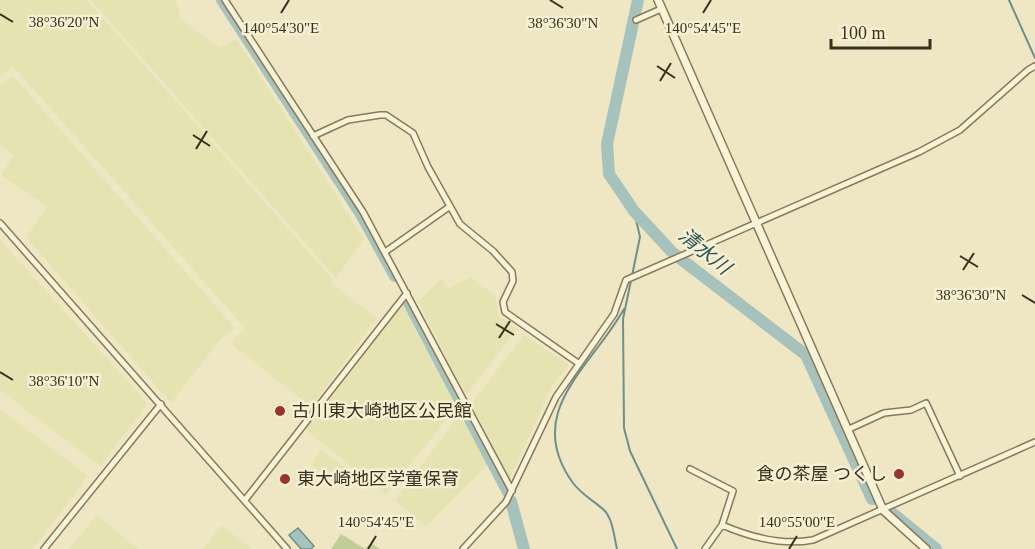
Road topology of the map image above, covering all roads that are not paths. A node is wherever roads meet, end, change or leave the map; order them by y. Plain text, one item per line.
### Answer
1 (225, 0) edge
2 (658, 0) edge
3 (661, 9) junction
4 (636, 20) dead end
5 (1035, 66) edge
6 (313, 136) junction
7 (449, 207) junction
8 (0, 224) edge
9 (755, 224) junction
10 (386, 252) junction
11 (407, 293) junction
12 (578, 363) junction
13 (161, 404) junction
14 (847, 430) junction
15 (1035, 442) edge
16 (690, 469) dead end
17 (960, 476) junction
18 (512, 491) junction
19 (245, 500) junction
20 (883, 510) junction
21 (722, 525) junction
22 (44, 549) edge
23 (287, 549) edge
24 (463, 549) edge
25 (705, 549) edge
26 (926, 549) edge

1 - 6 street
2 - 3 street
3 - 4 street
3 - 9 street
5 - 9 street
6 - 7 street
6 - 10 street
7 - 10 street
7 - 12 street
8 - 13 street
9 - 12 street
9 - 14 street
10 - 11 street
11 - 18 street
11 - 19 street
12 - 18 street
13 - 19 street
13 - 22 street
14 - 17 street
14 - 20 street
15 - 17 street
16 - 21 street
17 - 20 street
18 - 24 street
19 - 23 street
20 - 21 street
20 - 26 street
21 - 25 street

